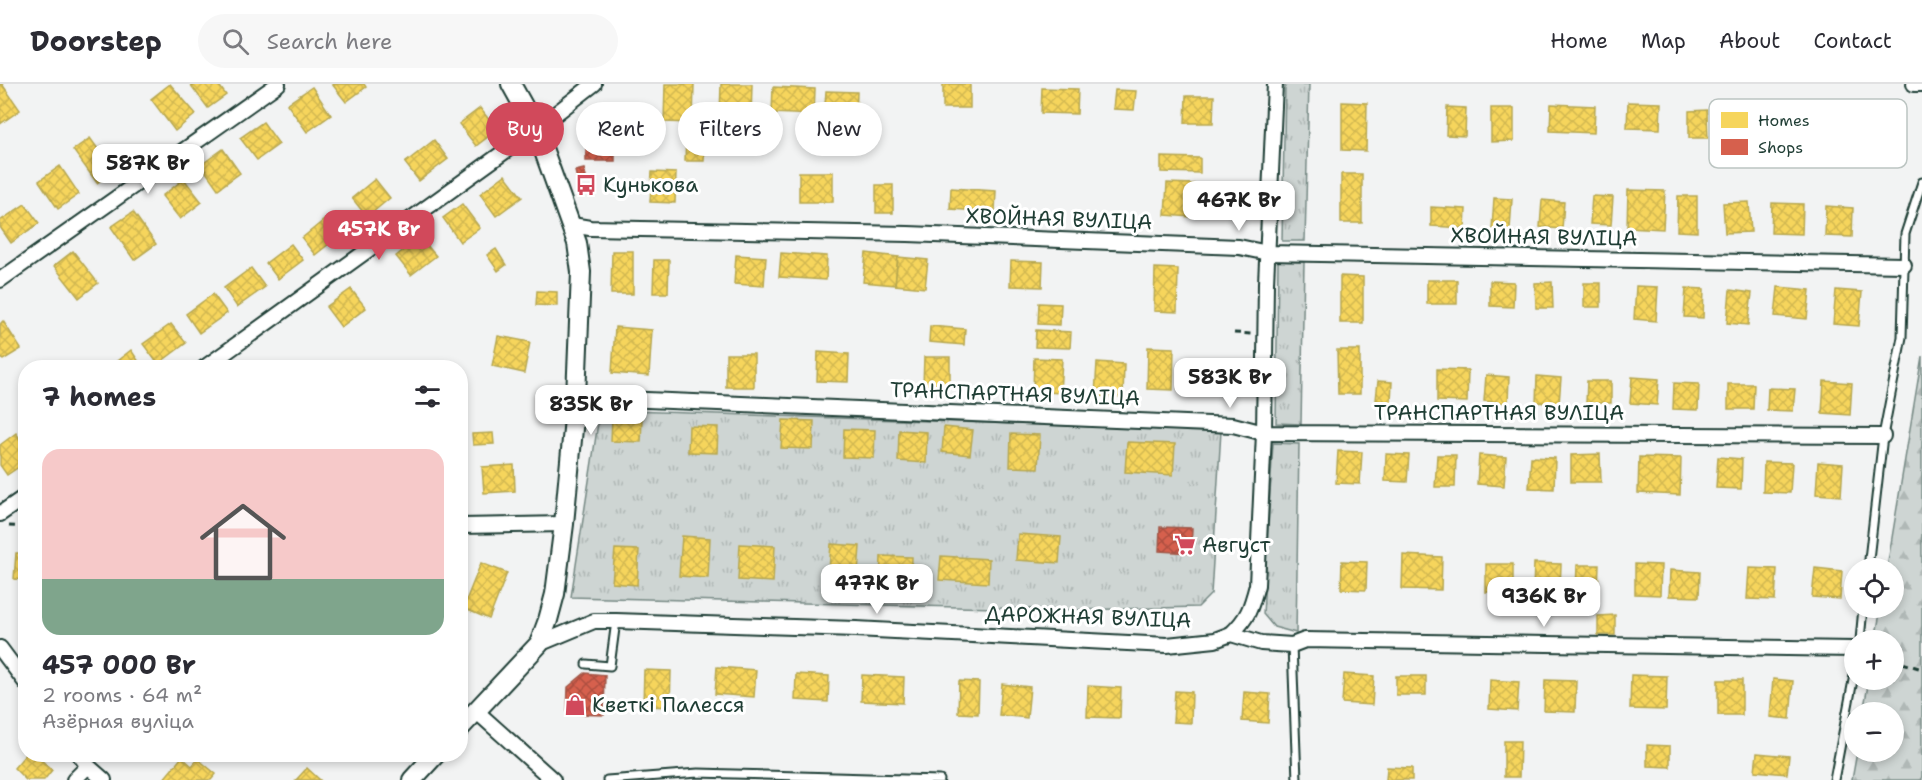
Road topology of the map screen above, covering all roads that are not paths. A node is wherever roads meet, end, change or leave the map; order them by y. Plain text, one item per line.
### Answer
1 (278, 84) edge
2 (512, 84) edge
3 (594, 84) edge
4 (1275, 84) edge
5 (1914, 84) edge
6 (1922, 84) edge
7 (522, 102) edge
8 (564, 107) edge
9 (498, 156) edge
10 (546, 156) edge
11 (1922, 182) edge
12 (572, 225) junction
13 (1268, 253) junction
14 (1904, 266) junction
15 (0, 280) edge
16 (215, 360) edge
17 (576, 397) junction
18 (1264, 433) junction
19 (1883, 436) junction
20 (18, 502) edge
21 (0, 514) edge
22 (564, 524) junction
23 (468, 526) edge
24 (1869, 558) edge
25 (616, 621) junction
26 (1231, 634) junction
27 (539, 644) junction
28 (1292, 645) junction
29 (0, 648) edge
30 (1844, 649) edge
31 (586, 664) dead end
32 (18, 672) edge
33 (1851, 690) edge
34 (476, 711) junction
35 (468, 720) edge
36 (82, 762) edge
37 (85, 762) edge
38 (429, 762) edge
39 (74, 780) edge
40 (104, 780) edge
41 (412, 780) edge
42 (553, 780) edge
43 (607, 780) edge
44 (940, 780) edge
45 (1297, 780) edge
46 (1834, 780) edge

1 - 15 street
2 - 7 street
3 - 8 street
4 - 13 street
5 - 6 street
9 - 16 street
10 - 12 street
11 - 14 lane
12 - 13 street, ХВОЙНАЯ ВУЛІЦА
12 - 17 street
13 - 14 street, ХВОЙНАЯ ВУЛІЦА
13 - 18 street
14 - 19 lane
17 - 18 street, ТРАНСПАРТНАЯ ВУЛІЦА
17 - 22 street
18 - 19 street, ТРАНСПАРТНАЯ ВУЛІЦА
18 - 26 street
19 - 24 lane
20 - 21 street
22 - 23 street
22 - 27 street
25 - 26 street, ДАРОЖНАЯ ВУЛІЦА
25 - 27 street, ДАРОЖНАЯ ВУЛІЦА
25 - 31 lane
26 - 28 street
27 - 34 street
28 - 30 street
28 - 45 lane
29 - 32 street
33 - 46 lane
34 - 35 street
34 - 42 street
36 - 39 street
37 - 40 street
38 - 41 street
43 - 44 lane

